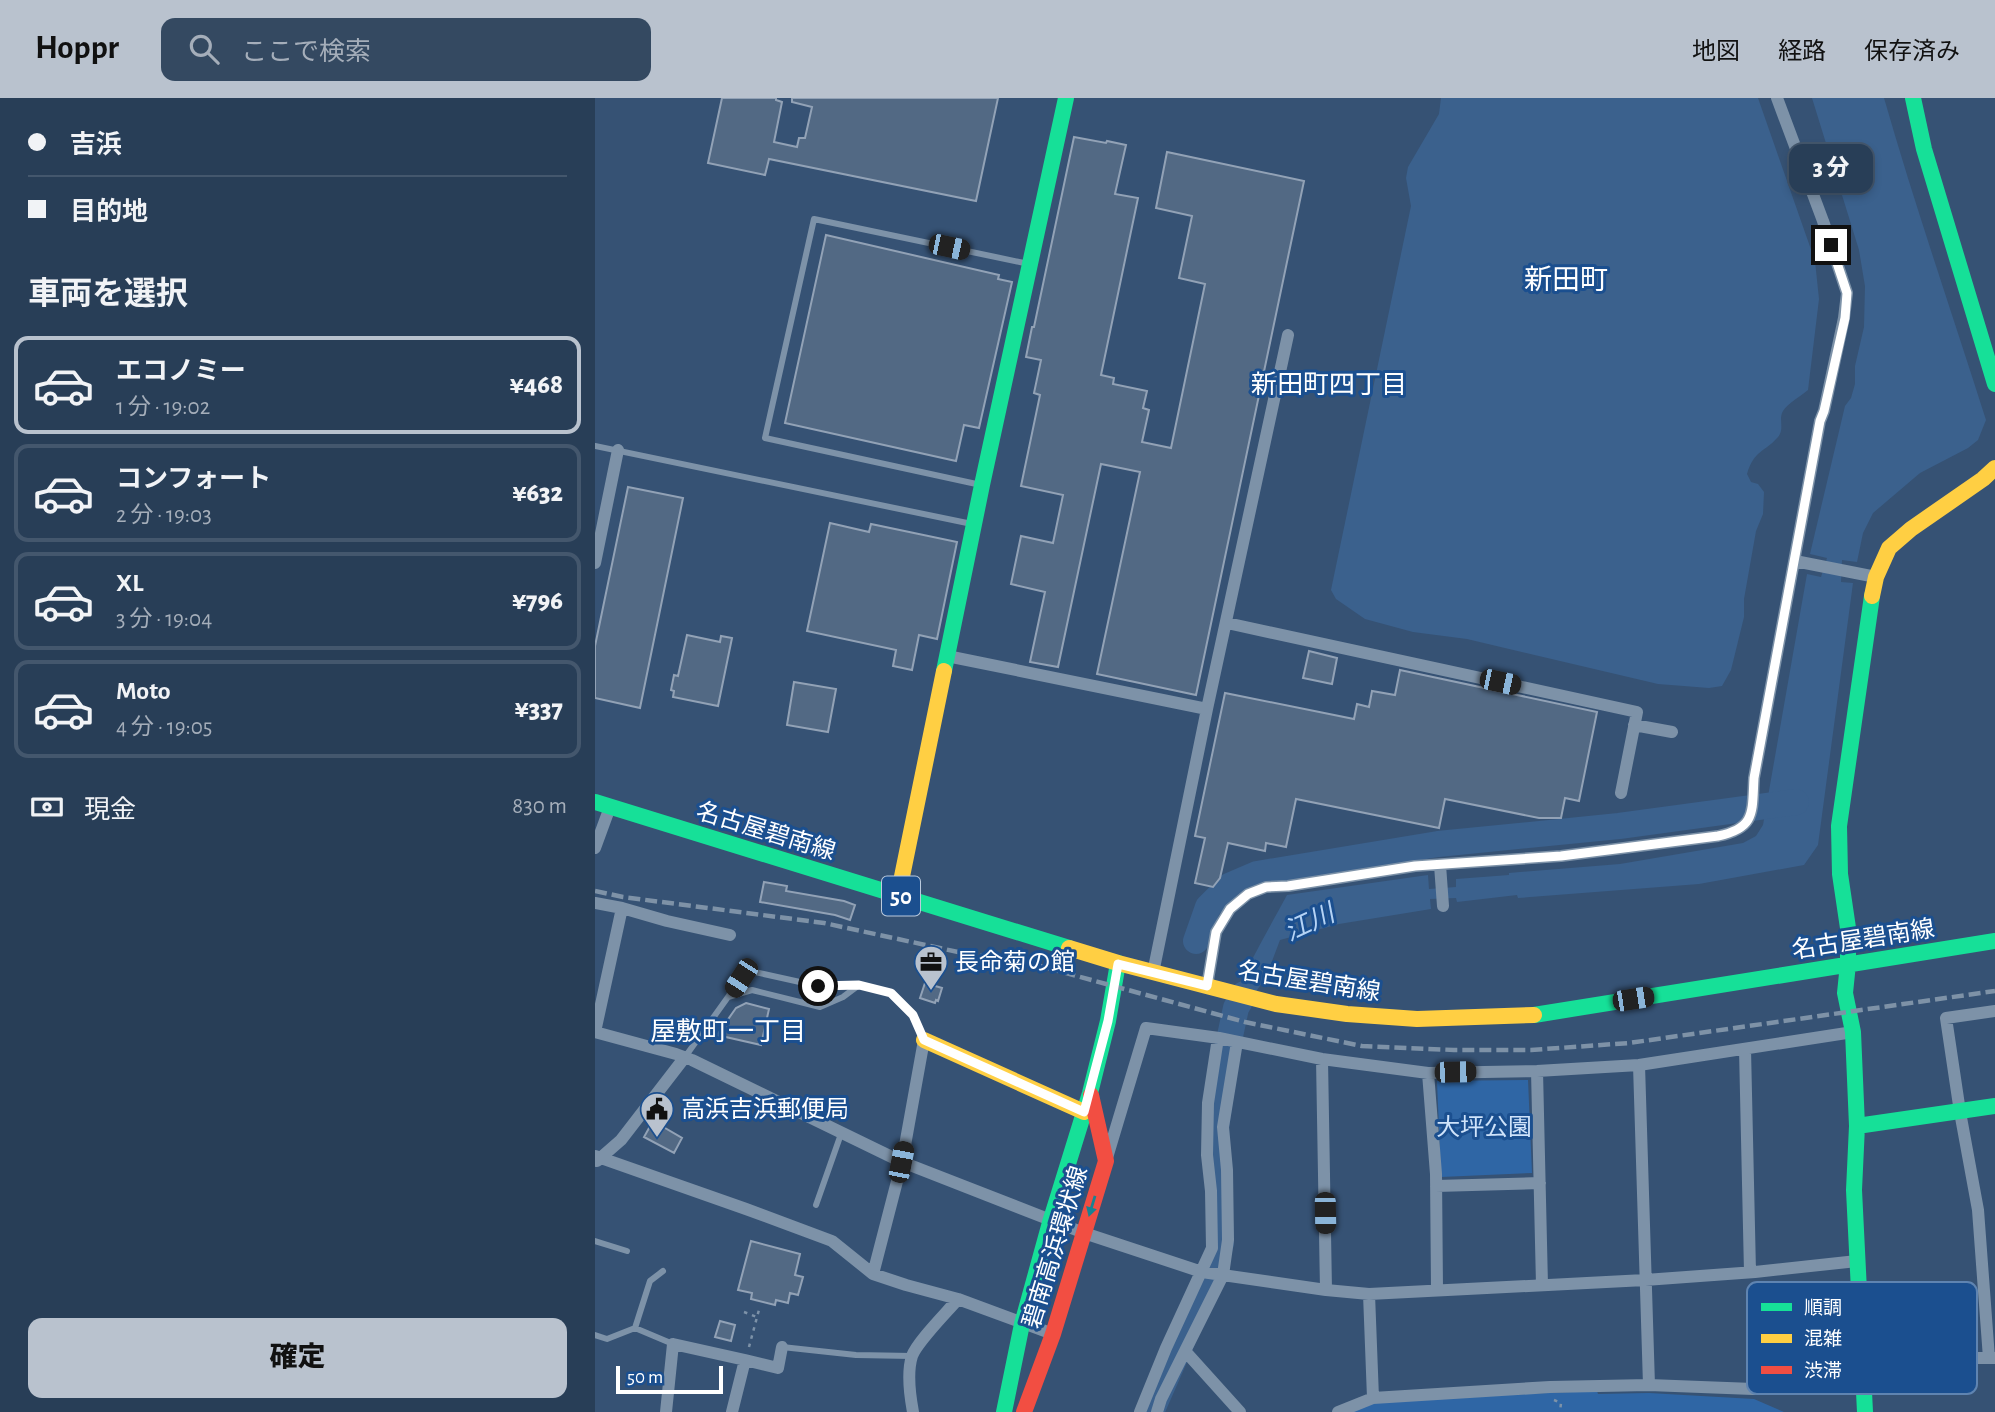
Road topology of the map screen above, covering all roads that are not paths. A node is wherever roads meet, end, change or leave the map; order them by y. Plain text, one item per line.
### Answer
1 (1066, 98) edge
2 (1777, 98) edge
3 (1913, 98) edge
4 (1030, 264) junction
5 (1288, 335) dead end
6 (1995, 384) edge
7 (595, 446) edge
8 (618, 450) junction
9 (1991, 473) edge
10 (982, 485) junction
11 (974, 524) junction
12 (1800, 562) junction
13 (595, 563) edge
14 (1869, 576) junction
15 (1227, 623) junction
16 (947, 656) junction
17 (1207, 709) junction
18 (1634, 725) junction
19 (1672, 732) dead end
20 (1621, 793) dead end
21 (603, 805) edge
22 (595, 848) edge
23 (1440, 865) junction
24 (898, 895) junction
25 (595, 903) edge
26 (1443, 906) dead end
27 (622, 908) junction
28 (730, 935) dead end
29 (1995, 941) edge
30 (1118, 964) junction
31 (1848, 964) junction
32 (1153, 973) junction
33 (859, 985) junction
34 (1207, 986) junction
35 (728, 997) junction
36 (1995, 1011) edge
37 (595, 1032) edge
38 (1853, 1032) junction
39 (1219, 1038) junction
40 (924, 1040) junction
41 (1237, 1042) junction
42 (1745, 1049) junction
43 (685, 1058) junction
44 (1322, 1059) junction
45 (1639, 1065) junction
46 (1537, 1071) junction
47 (1428, 1073) junction
48 (1090, 1093) junction
49 (1995, 1106) edge
50 (1084, 1112) junction
51 (1960, 1112) junction
52 (1857, 1126) junction
53 (841, 1134) junction
54 (597, 1159) edge
55 (1106, 1161) junction
56 (901, 1162) junction
57 (1540, 1183) junction
58 (1436, 1186) junction
59 (816, 1205) dead end
60 (1051, 1219) junction
61 (1084, 1233) junction
62 (595, 1241) edge
63 (627, 1251) dead end
64 (1857, 1261) junction
65 (663, 1271) dead end
66 (1201, 1272) junction
67 (1750, 1272) junction
68 (873, 1274) junction
69 (1222, 1275) junction
70 (1645, 1280) junction
71 (1858, 1282) edge
72 (1542, 1285) junction
73 (1437, 1289) junction
74 (1326, 1290) junction
75 (1369, 1294) junction
76 (958, 1299) junction
77 (1022, 1324) junction
78 (635, 1328) junction
79 (1053, 1334) junction
80 (595, 1335) edge
81 (673, 1344) junction
82 (782, 1347) joint
83 (1185, 1351) junction
84 (912, 1356) junction
85 (1992, 1358) edge
86 (745, 1360) junction
87 (1649, 1385) junction
88 (1747, 1390) edge
89 (1864, 1394) edge
90 (1373, 1398) junction
91 (666, 1412) edge
92 (732, 1412) edge
93 (913, 1412) edge
94 (1004, 1412) edge
95 (1024, 1412) edge
96 (1140, 1412) edge
97 (1157, 1412) edge
98 (1240, 1412) edge
99 (1338, 1412) edge
100 (1865, 1412) edge

1 - 4 main road
2 - 12 street
3 - 6 main road
4 - 10 main road
4 - 10 lane
5 - 15 street
7 - 8 lane
8 - 11 lane
8 - 13 street
9 - 14 main road
10 - 11 main road
11 - 16 main road
12 - 14 street
12 - 23 street
14 - 31 main road
15 - 17 street
15 - 18 street
16 - 17 street
16 - 24 main road
17 - 32 street
18 - 19 street
18 - 20 street
21 - 22 street
21 - 24 main road, 名古屋碧南線 / 50
23 - 26 street
23 - 34 street
24 - 30 main road, 名古屋碧南線 / 50
25 - 27 street
27 - 28 street
27 - 37 street
29 - 31 main road, 名古屋碧南線 / 50
30 - 32 main road, 名古屋碧南線 / 50
30 - 48 main road, 碧南高浜環状線
31 - 34 main road, 名古屋碧南線 / 50
31 - 38 main road
32 - 34 main road, 名古屋碧南線 / 50
33 - 35 lane
33 - 35 lane
33 - 40 lane
35 - 43 lane
36 - 51 street
37 - 43 street
38 - 42 street
38 - 52 main road
39 - 41 street
39 - 55 street
39 - 66 street
40 - 50 main road
40 - 56 street
41 - 44 street
41 - 69 street
42 - 45 street
42 - 67 street
43 - 53 street
43 - 54 street
44 - 47 street
44 - 74 street
45 - 46 street
45 - 70 street
46 - 47 street
46 - 57 street
47 - 58 street
48 - 50 main road, 碧南高浜環状線
48 - 55 main road, 碧南高浜環状線
49 - 51 main road
50 - 60 main road, 碧南高浜環状線
51 - 52 main road
51 - 85 street
52 - 64 main road
53 - 56 street
53 - 59 lane
54 - 68 street
55 -> 61 main road, 碧南高浜環状線
56 - 60 street
56 - 68 street
57 - 58 street
57 - 72 street
58 - 73 street
60 - 61 street
60 - 77 main road, 碧南高浜環状線
61 - 66 street
61 - 79 main road, 碧南高浜環状線
62 - 63 lane
64 - 67 street
64 - 71 main road
65 - 78 lane
66 - 69 street
66 - 96 street
67 - 70 street
68 - 76 street
69 - 74 street
69 - 83 street
70 - 72 street
70 - 87 street
72 - 73 street
73 - 75 street
74 - 75 street
75 - 90 street
76 - 77 street
76 - 84 street
77 - 79 street
77 - 94 main road, 碧南高浜環状線
78 - 80 lane
78 - 81 lane
79 - 95 main road, 碧南高浜環状線
81 - 86 street
81 - 91 street
82 - 84 lane
82 - 86 street
83 - 97 street
83 - 98 street
84 - 93 street
86 - 92 street
87 - 88 street
87 - 90 street
89 - 100 main road
90 - 99 street

